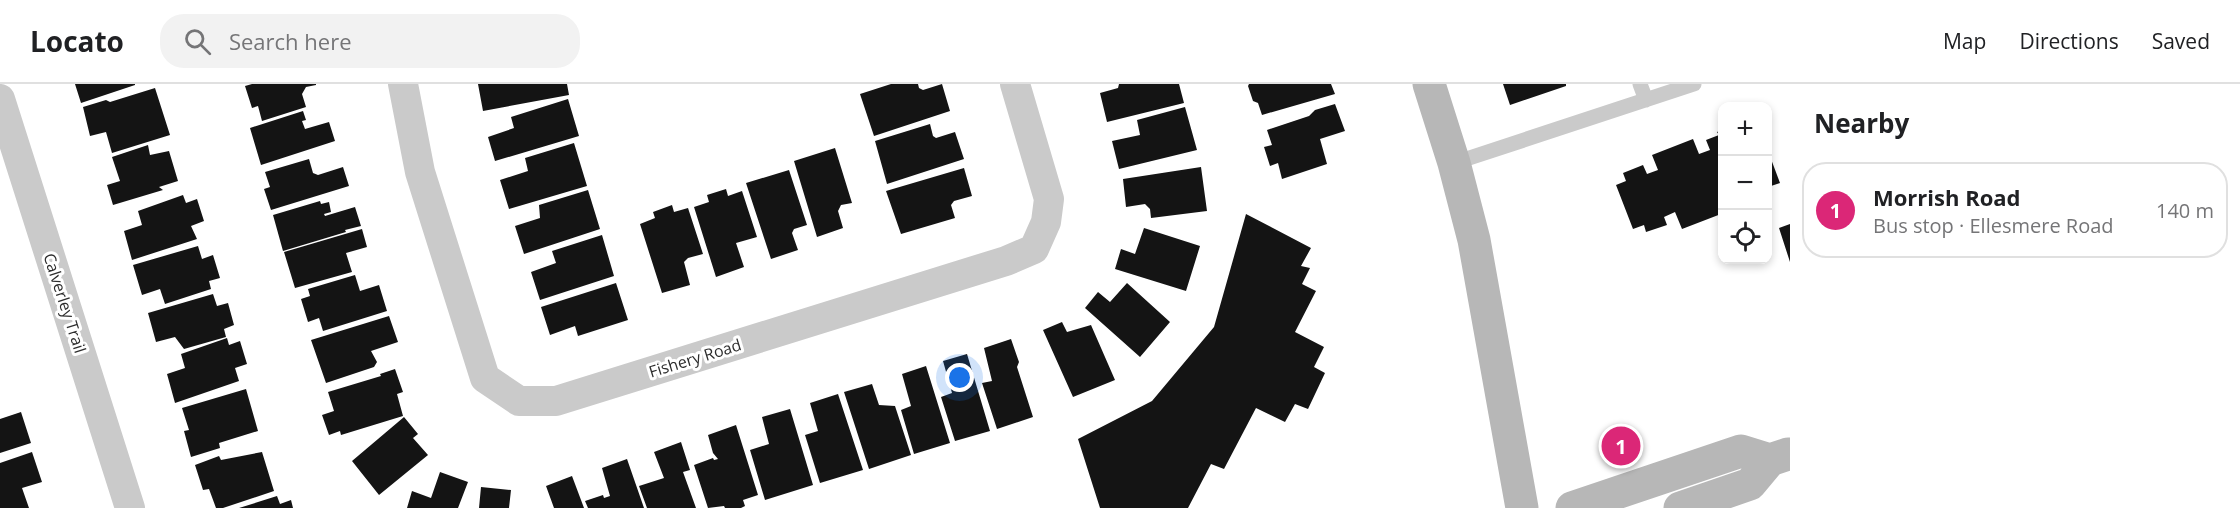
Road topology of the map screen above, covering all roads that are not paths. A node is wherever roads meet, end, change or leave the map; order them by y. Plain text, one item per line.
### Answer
1 (403, 84) edge
2 (1016, 84) edge
3 (1429, 84) edge
4 (1640, 84) edge
5 (1694, 84) edge
6 (0, 99) edge
7 (1646, 100) junction
8 (1454, 163) junction
9 (1780, 457) edge
10 (130, 508) edge
11 (1522, 508) edge
12 (1572, 508) edge
13 (1680, 508) edge

1 - 2 street, Fishery Road
3 - 8 street
4 - 7 lane
5 - 7 lane
6 - 10 street, Calverley Trail
7 - 8 lane
8 - 11 street
9 - 12 street
9 - 13 street

